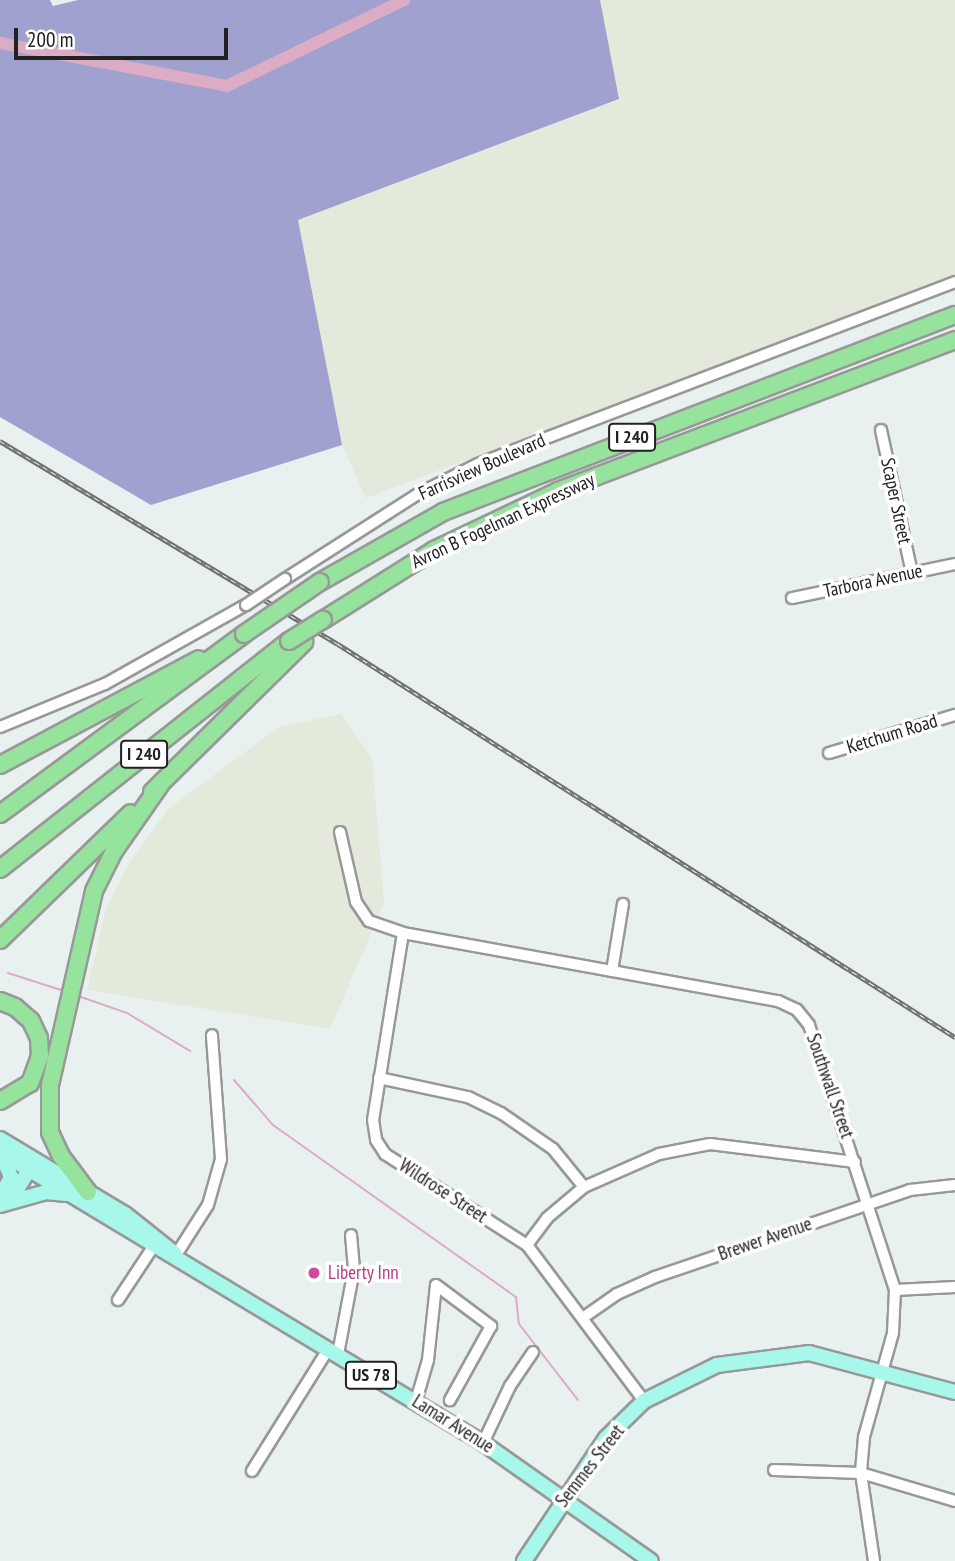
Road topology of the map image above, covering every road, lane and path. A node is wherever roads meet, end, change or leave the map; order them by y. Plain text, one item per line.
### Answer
1 (955, 282) edge
2 (955, 315) edge
3 (955, 340) edge
4 (881, 430) dead end
5 (955, 564) edge
6 (912, 573) junction
7 (792, 598) dead end
8 (240, 637) junction
9 (297, 641) junction
10 (955, 715) edge
11 (0, 727) edge
12 (43, 741) junction
13 (829, 753) dead end
14 (0, 757) edge
15 (0, 765) edge
16 (160, 785) junction
17 (0, 814) edge
18 (340, 832) dead end
19 (104, 839) junction
20 (0, 869) edge
21 (623, 904) dead end
22 (402, 933) junction
23 (0, 940) edge
24 (0, 951) edge
25 (612, 971) junction
26 (0, 1001) edge
27 (212, 1035) dead end
28 (379, 1078) junction
29 (0, 1101) edge
30 (0, 1139) edge
31 (0, 1152) edge
32 (855, 1162) junction
33 (32, 1164) junction
34 (955, 1185) edge
35 (584, 1187) junction
36 (88, 1192) junction
37 (69, 1194) junction
38 (0, 1201) edge
39 (869, 1203) junction
40 (351, 1235) dead end
41 (527, 1245) junction
42 (153, 1247) junction
43 (176, 1255) junction
44 (955, 1287) edge
45 (895, 1290) junction
46 (118, 1300) dead end
47 (584, 1317) junction
48 (333, 1351) junction
49 (533, 1352) dead end
50 (883, 1370) junction
51 (955, 1392) edge
52 (450, 1400) dead end
53 (415, 1401) junction
54 (644, 1401) junction
55 (483, 1443) junction
56 (774, 1470) dead end
57 (253, 1471) dead end
58 (861, 1473) junction
59 (566, 1496) junction
60 (955, 1501) edge
61 (524, 1561) edge
62 (651, 1561) edge
63 (874, 1561) edge

1 - 11 street, Farrisview Boulevard, bridge
2 - 8 highway, Avron B Fogelman Expressway / I 240, bridge
3 - 9 highway, Avron B Fogelman Expressway / I 240, bridge
4 - 6 street, Scaper Street
5 - 6 street, Tarbora Avenue
6 - 7 street, Tarbora Avenue
8 - 12 highway
8 - 17 highway, Avron B Fogelman Expressway / I 240
9 - 16 highway
9 - 20 highway, Avron B Fogelman Expressway / I 240
10 - 13 street, Ketchum Road
12 - 14 highway
12 - 15 highway
16 - 19 highway
16 - 36 highway
18 - 22 street, Southwall Street
19 - 23 highway
19 - 24 highway
21 - 25 street
22 - 25 street, Southwall Street
22 - 28 street, Wildrose Street
25 - 32 street, Southwall Street
26 - 29 highway
27 - 43 street
28 - 35 street
28 - 41 street, Wildrose Street
30 - 33 main road, Lamar Avenue / US 78
31 - 33 main road, Lamar Avenue / US 78
31 - 38 main road
32 - 35 street
32 - 39 street, Southwall Street
33 - 36 main road, Lamar Avenue / US 78
33 - 37 main road, Lamar Avenue / US 78
33 - 38 main road
34 - 39 street, Brewer Avenue
35 - 41 street
36 - 43 main road, Lamar Avenue / US 78
37 - 38 main road
37 - 42 main road, Lamar Avenue / US 78
39 - 45 street, Southwall Street
39 - 47 street, Brewer Avenue
40 - 48 street
41 - 47 street, Wildrose Street
42 - 43 main road, Lamar Avenue / US 78
42 - 46 street
43 - 48 main road, Lamar Avenue / US 78
44 - 45 street
45 - 50 street, Southwall Street
47 - 54 street, Wildrose Street
48 - 53 main road, Lamar Avenue / US 78
48 - 57 street
49 - 55 street
50 - 51 main road, Semmes Street
50 - 54 main road, Semmes Street
50 - 58 street, Southwall Street
52 - 53 street
53 - 55 main road, Lamar Avenue / US 78
54 - 59 main road, Semmes Street
55 - 59 main road, Lamar Avenue / US 78
56 - 58 street
58 - 60 street
58 - 63 street, Southwall Street
59 - 61 main road, Semmes Street
59 - 62 main road, Lamar Avenue / US 78

